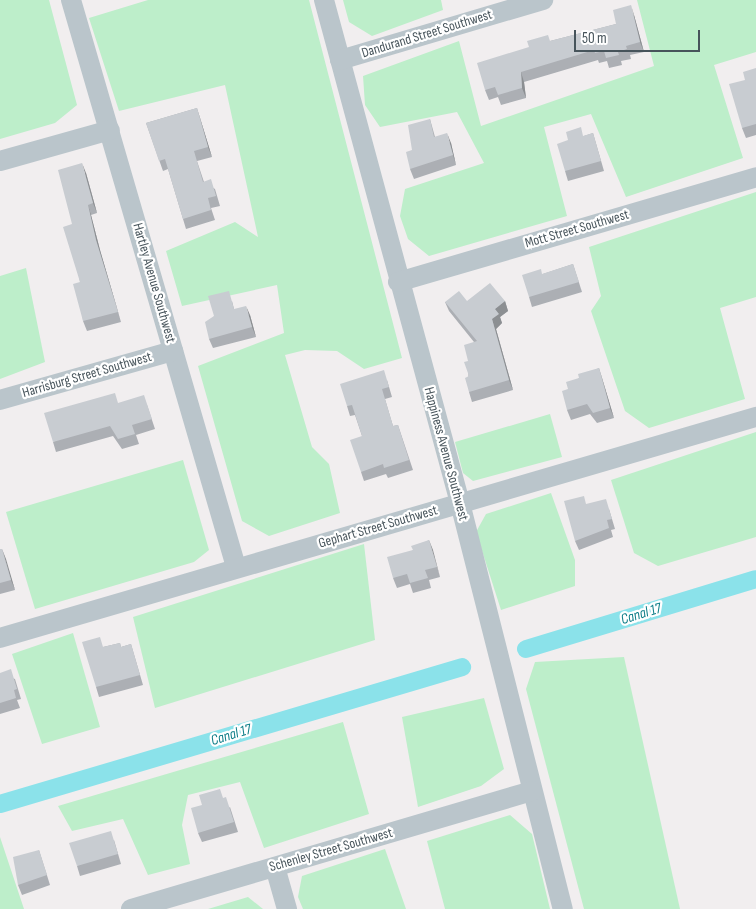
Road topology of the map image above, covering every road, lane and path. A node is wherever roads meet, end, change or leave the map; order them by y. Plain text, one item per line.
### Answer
1 (71, 0) edge
2 (324, 0) edge
3 (543, 0) edge
4 (340, 60) junction
5 (110, 130) junction
6 (0, 161) edge
7 (756, 177) edge
8 (398, 282) junction
9 (174, 351) junction
10 (0, 400) edge
11 (756, 417) edge
12 (460, 503) junction
13 (236, 567) junction
14 (0, 638) edge
15 (532, 791) junction
16 (275, 867) junction
17 (131, 909) edge
18 (287, 909) edge
19 (563, 909) edge

1 - 5 street, Hartley Avenue Southwest
2 - 4 street, Happiness Avenue Southwest
3 - 4 street, Dandurand Street Southwest
4 - 8 street, Happiness Avenue Southwest
5 - 6 street
5 - 9 street, Hartley Avenue Southwest
7 - 8 street, Mott Street Southwest
8 - 12 street, Happiness Avenue Southwest
9 - 10 street, Harrisburg Street Southwest
9 - 13 street, Hartley Avenue Southwest
11 - 12 street, Gephart Street Southwest
12 - 13 street, Gephart Street Southwest
12 - 15 street, Happiness Avenue Southwest
13 - 14 street, Gephart Street Southwest
15 - 16 street, Schenley Street Southwest
15 - 19 street, Happiness Avenue Southwest
16 - 17 street, Schenley Street Southwest
16 - 18 street

